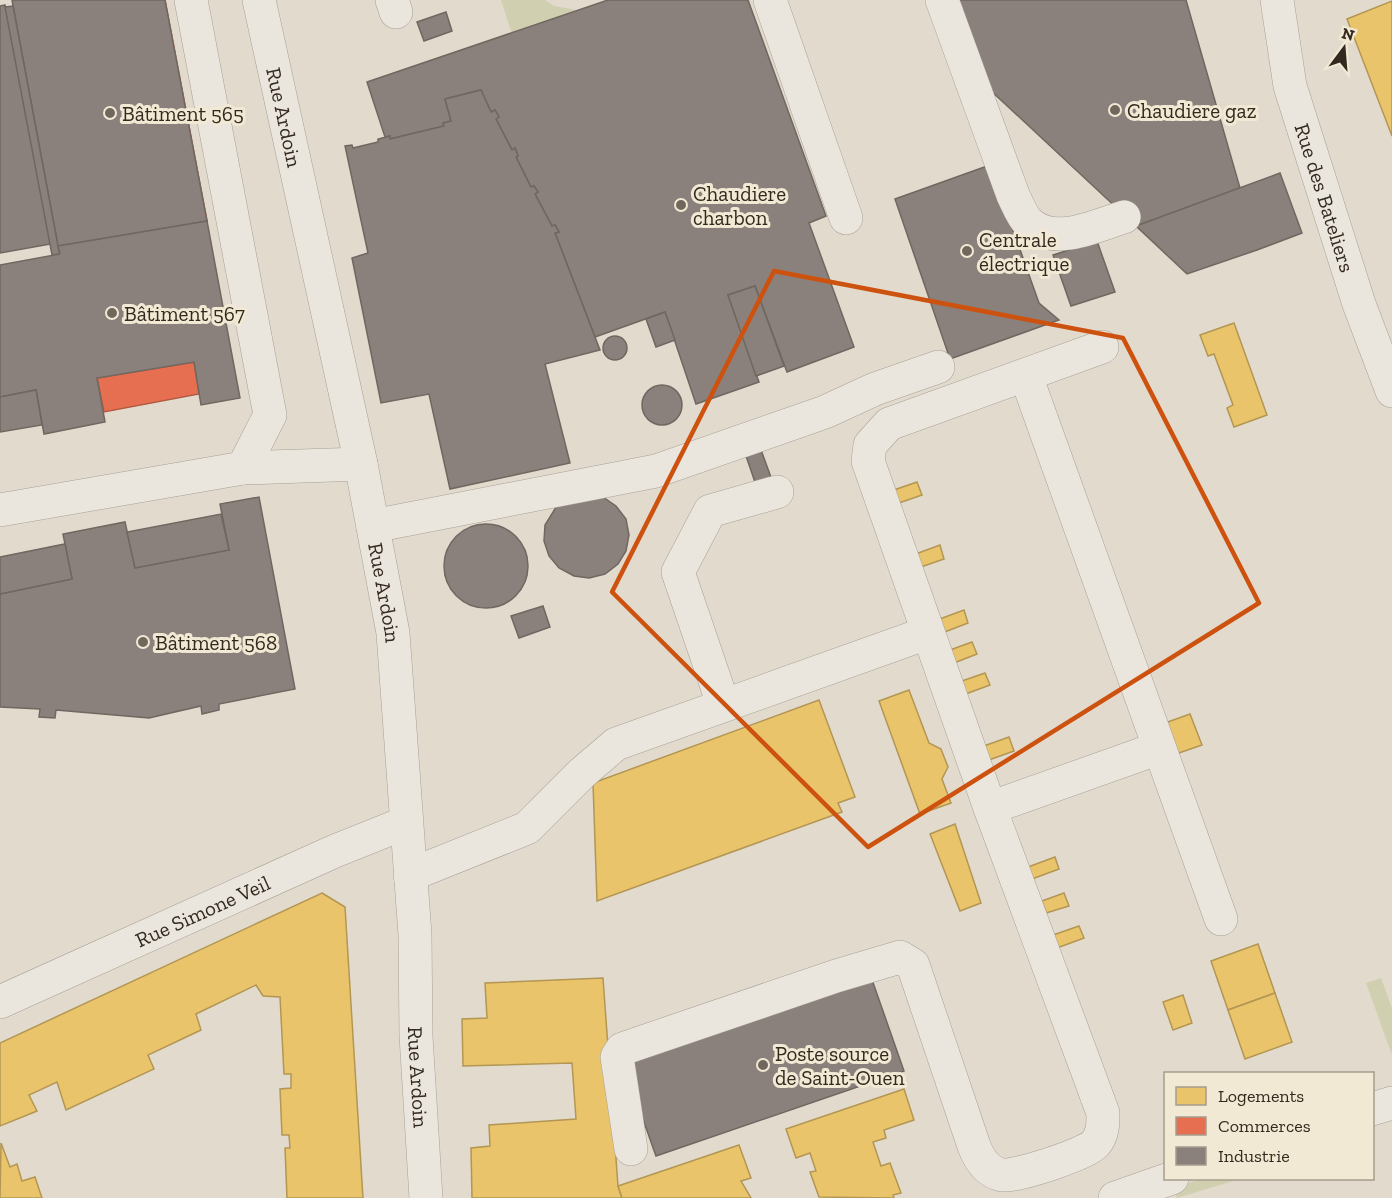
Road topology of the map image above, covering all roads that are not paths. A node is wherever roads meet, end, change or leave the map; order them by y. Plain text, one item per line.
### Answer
1 (192, 0) edge
2 (260, 0) edge
3 (770, 0) edge
4 (942, 0) edge
5 (1277, 0) edge
6 (1124, 217) dead end
7 (846, 218) dead end
8 (1102, 347) dead end
9 (938, 367) dead end
10 (1026, 376) junction
11 (1392, 391) edge
12 (361, 464) junction
13 (243, 468) junction
14 (777, 492) dead end
15 (0, 510) edge
16 (373, 526) junction
17 (927, 633) junction
18 (723, 704) junction
19 (1159, 748) junction
20 (990, 808) junction
21 (405, 823) junction
22 (411, 875) junction
23 (1221, 919) dead end
24 (0, 1002) edge
25 (1392, 1103) edge
26 (1374, 1108) edge
27 (631, 1149) dead end
28 (1169, 1180) edge
29 (426, 1198) edge
30 (1115, 1198) edge

1 - 13 street
2 - 12 street, Rue Ardoin
3 - 7 street
4 - 6 street
5 - 11 street, Rue des Bateliers
8 - 10 street
9 - 16 street
10 - 17 street
10 - 19 street
12 - 13 street
12 - 16 street, Rue Ardoin
13 - 15 street
14 - 18 street
16 - 21 street, Rue Ardoin
17 - 18 street
17 - 20 street
18 - 22 street
19 - 20 street
19 - 23 street
20 - 27 street
21 - 22 street, Rue Ardoin
21 - 24 street, Rue Simone Veil
22 - 29 street, Rue Ardoin
25 - 26 street
28 - 30 street

